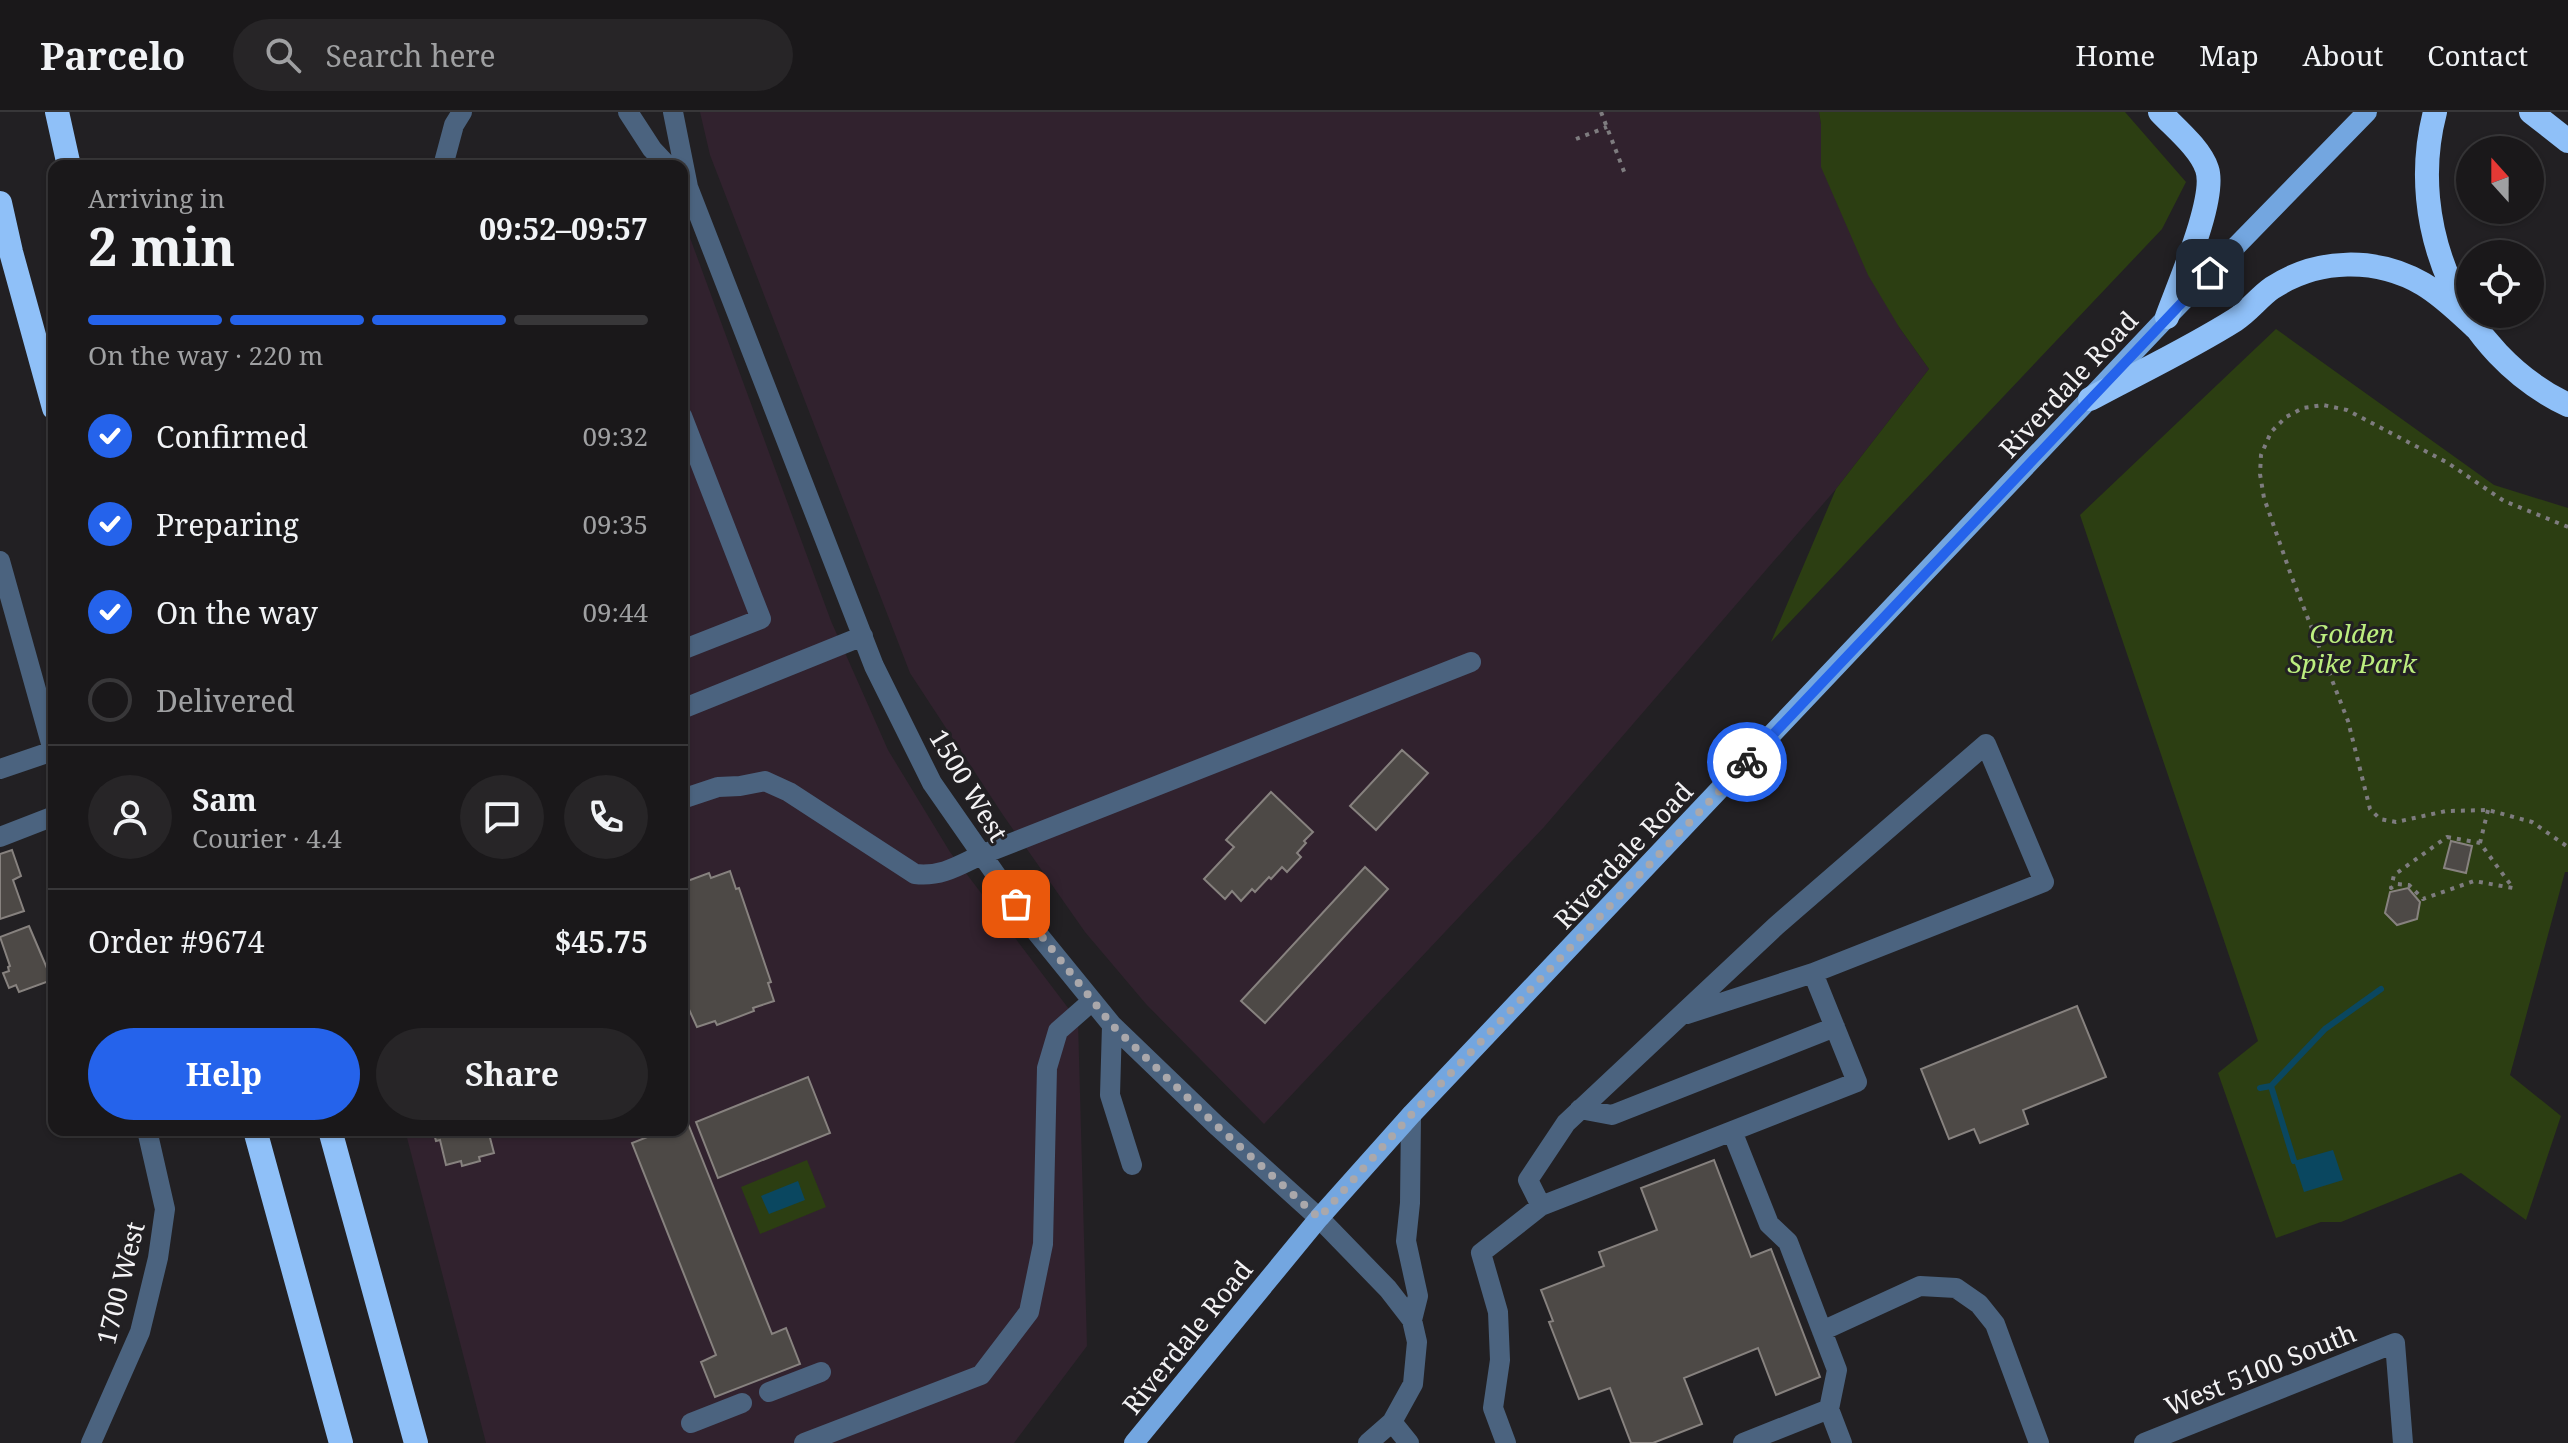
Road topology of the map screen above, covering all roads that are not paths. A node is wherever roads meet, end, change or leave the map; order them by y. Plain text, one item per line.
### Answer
1 (57, 112) edge
2 (462, 112) edge
3 (628, 112) edge
4 (673, 112) edge
5 (2160, 112) edge
6 (2367, 112) edge
7 (2435, 112) edge
8 (2531, 112) edge
9 (2568, 141) edge
10 (68, 160) edge
11 (445, 160) edge
12 (662, 160) edge
13 (681, 160) edge
14 (688, 191) edge
15 (0, 203) edge
16 (2456, 296) edge
17 (2456, 310) edge
18 (2167, 317) junction
19 (2476, 328) edge
20 (48, 386) edge
21 (2090, 399) junction
22 (2568, 405) edge
23 (691, 465) edge
24 (0, 561) edge
25 (863, 636) junction
26 (688, 648) edge
27 (1471, 662) dead end
28 (688, 707) edge
29 (48, 731) edge
30 (48, 754) edge
31 (0, 769) edge
32 (688, 797) edge
33 (48, 818) edge
34 (0, 837) edge
35 (981, 855) junction
36 (1813, 973) junction
37 (1091, 1002) junction
38 (1679, 1016) junction
39 (1112, 1025) junction
40 (1835, 1027) junction
41 (1580, 1109) junction
42 (1411, 1115) junction
43 (1732, 1131) junction
44 (148, 1136) edge
45 (257, 1136) edge
46 (332, 1136) edge
47 (1132, 1165) dead end
48 (1541, 1206) junction
49 (1319, 1218) junction
50 (1412, 1320) junction
51 (1822, 1331) junction
52 (821, 1372) dead end
53 (769, 1392) dead end
54 (742, 1403) dead end
55 (1829, 1409) junction
56 (1392, 1422) junction
57 (691, 1423) dead end
58 (846, 1436) edge
59 (91, 1443) edge
60 (341, 1443) edge
61 (416, 1443) edge
62 (804, 1443) edge
63 (1134, 1443) edge
64 (1368, 1443) edge
65 (1409, 1443) edge
66 (1506, 1443) edge
67 (1743, 1443) edge
68 (1842, 1443) edge
69 (2039, 1443) edge
70 (2144, 1443) edge
71 (2403, 1443) edge

1 - 10 highway
2 - 11 street
3 - 12 street
4 - 13 street, 1500 West
5 - 18 highway
6 - 18 main road, Riverdale Road
7 - 16 highway
8 - 9 highway
14 - 25 street, 1500 West
15 - 20 highway
17 - 21 highway
18 - 21 main road, Riverdale Road
19 - 22 highway
21 - 42 main road, Riverdale Road
23 - 26 street
24 - 29 street
25 - 28 street
25 - 35 street, 1500 West
27 - 35 street
30 - 31 street
32 - 35 street
33 - 34 street
35 - 37 street, 1500 West
36 - 38 street
36 - 38 street
36 - 40 street
37 - 39 street, 1500 West
37 - 58 street
38 - 41 street
39 - 47 street
39 - 49 street, 1500 West
40 - 41 street
40 - 43 street
41 - 48 street
42 - 49 main road, Riverdale Road
42 - 50 street
43 - 48 street
43 - 51 street
44 - 59 street, 1700 West
45 - 60 highway
46 - 61 highway
48 - 66 street
49 - 50 street, 1500 West
49 - 63 main road, Riverdale Road
50 - 56 street
51 - 55 street
51 - 69 street
52 - 53 street
54 - 57 street
55 - 67 street
55 - 68 street
56 - 64 street
56 - 65 street
58 - 62 street
70 - 71 street, West 5100 South

